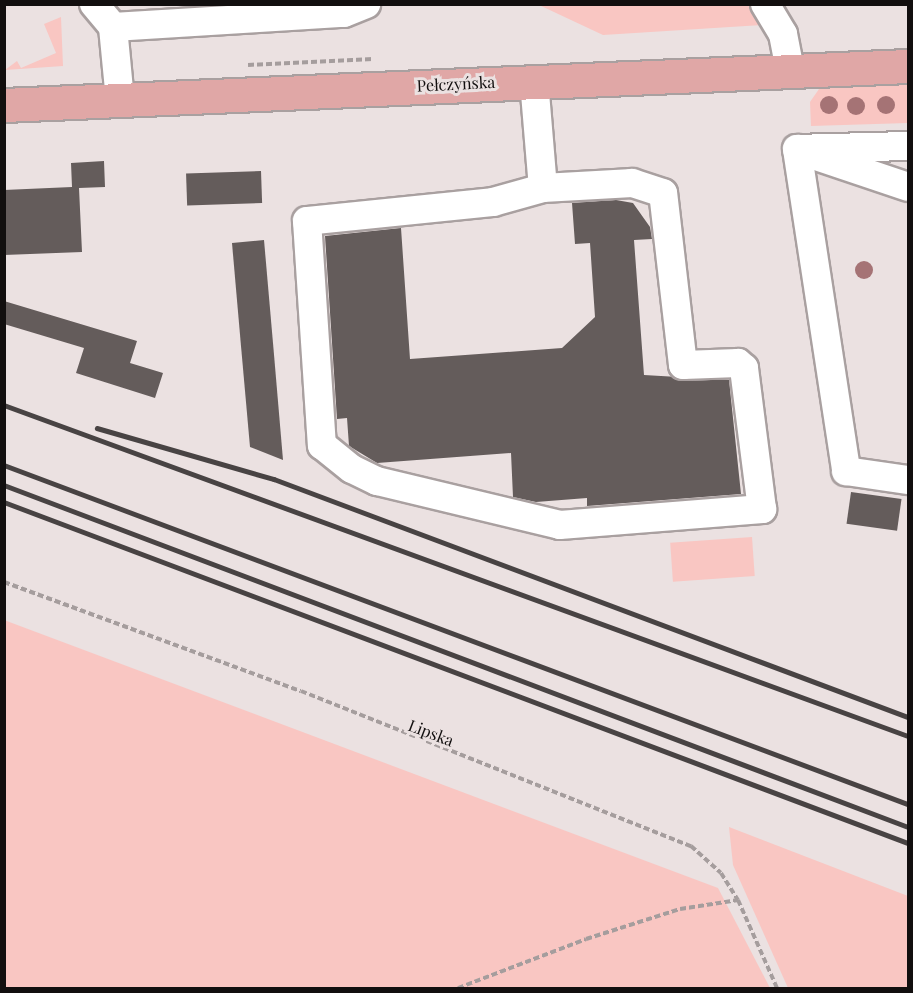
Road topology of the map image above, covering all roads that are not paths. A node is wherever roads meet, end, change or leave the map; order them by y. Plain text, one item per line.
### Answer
1 (94, 4) edge
2 (366, 4) edge
3 (765, 4) edge
4 (113, 27) junction
5 (909, 66) edge
6 (790, 71) junction
7 (534, 81) junction
8 (120, 100) junction
9 (4, 105) edge
10 (909, 146) edge
11 (797, 149) junction
12 (909, 187) edge
13 (543, 188) junction
14 (909, 480) edge

1 - 4 street
2 - 4 street
3 - 6 street
4 - 8 street
5 - 6 main road, Pełczyńska
6 - 7 main road, Pełczyńska
7 - 8 main road, Pełczyńska
7 - 13 street
8 - 9 main road, Pełczyńska
10 - 11 street
11 - 12 street
11 - 14 street
13 - 13 street

